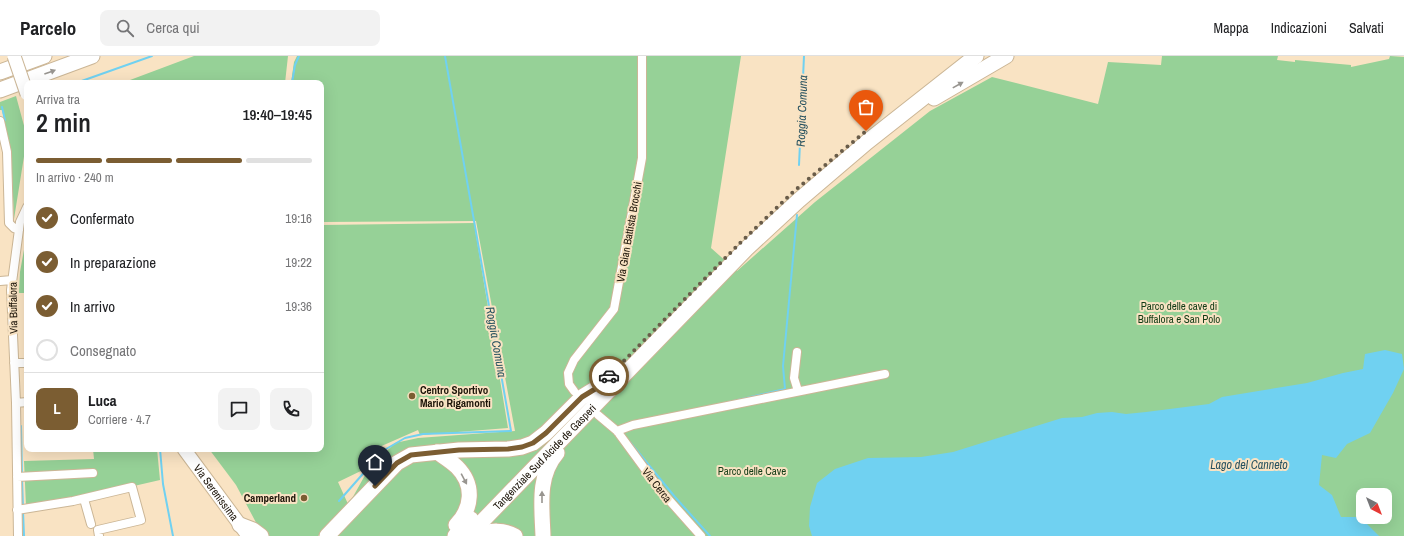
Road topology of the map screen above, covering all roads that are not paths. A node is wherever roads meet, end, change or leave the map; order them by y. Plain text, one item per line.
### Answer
1 (14, 56) edge
2 (44, 56) edge
3 (92, 56) edge
4 (642, 56) edge
5 (961, 56) edge
6 (976, 56) edge
7 (1006, 56) edge
8 (0, 72) edge
9 (27, 80) edge
10 (24, 81) edge
11 (24, 85) edge
12 (0, 90) edge
13 (0, 121) edge
14 (867, 142) junction
15 (3, 152) edge
16 (24, 213) edge
17 (19, 230) junction
18 (12, 280) junction
19 (0, 281) edge
20 (798, 352) dead end
21 (14, 363) junction
22 (24, 363) edge
23 (885, 374) dead end
24 (574, 391) dead end
25 (798, 391) junction
26 (601, 392) junction
27 (24, 402) edge
28 (16, 403) junction
29 (598, 415) dead end
30 (617, 431) junction
31 (186, 452) edge
32 (437, 452) junction
33 (93, 473) dead end
34 (16, 477) junction
35 (84, 499) junction
36 (17, 510) junction
37 (91, 524) dead end
38 (244, 530) edge
39 (18, 536) edge
40 (99, 536) edge
41 (261, 536) edge
42 (327, 536) edge
43 (445, 536) edge
44 (455, 536) edge
45 (468, 536) edge
46 (479, 536) edge
47 (515, 536) edge
48 (543, 536) edge
49 (701, 536) edge

1 - 11 main road, bridge
2 - 8 highway
9 -> 3 highway
4 - 24 street, Via Gian Battista Brocchi
5 - 26 highway, Tangenziale Sud Alcide de Gasperi
6 - 14 highway, Tangenziale Sud Alcide de Gasperi
14 -> 7 highway
12 -> 10 highway
13 - 15 street
14 - 26 highway, Tangenziale Sud Alcide de Gasperi
15 - 17 street
16 - 17 street, Via Buffalora
17 - 18 street, Via Buffalora
18 - 19 street
18 - 21 street, Via Buffalora
20 - 25 street
21 - 22 street
21 - 28 street, Via Buffalora
23 - 25 street
25 - 30 street
26 - 32 highway
26 - 44 highway, Tangenziale Sud Alcide de Gasperi
26 - 45 highway, Tangenziale Sud Alcide de Gasperi
48 -> 26 highway
27 - 28 street
28 - 34 street, Via Buffalora
29 - 30 street
30 - 49 street, Via Cerca
31 - 38 main road, Via Serenissima
32 - 42 highway
32 -> 43 highway
33 - 34 street
34 - 36 street, Via Buffalora
35 - 36 street
35 - 37 street
35 - 40 street
36 - 39 street, Via Buffalora
38 - 41 highway
46 - 47 highway

